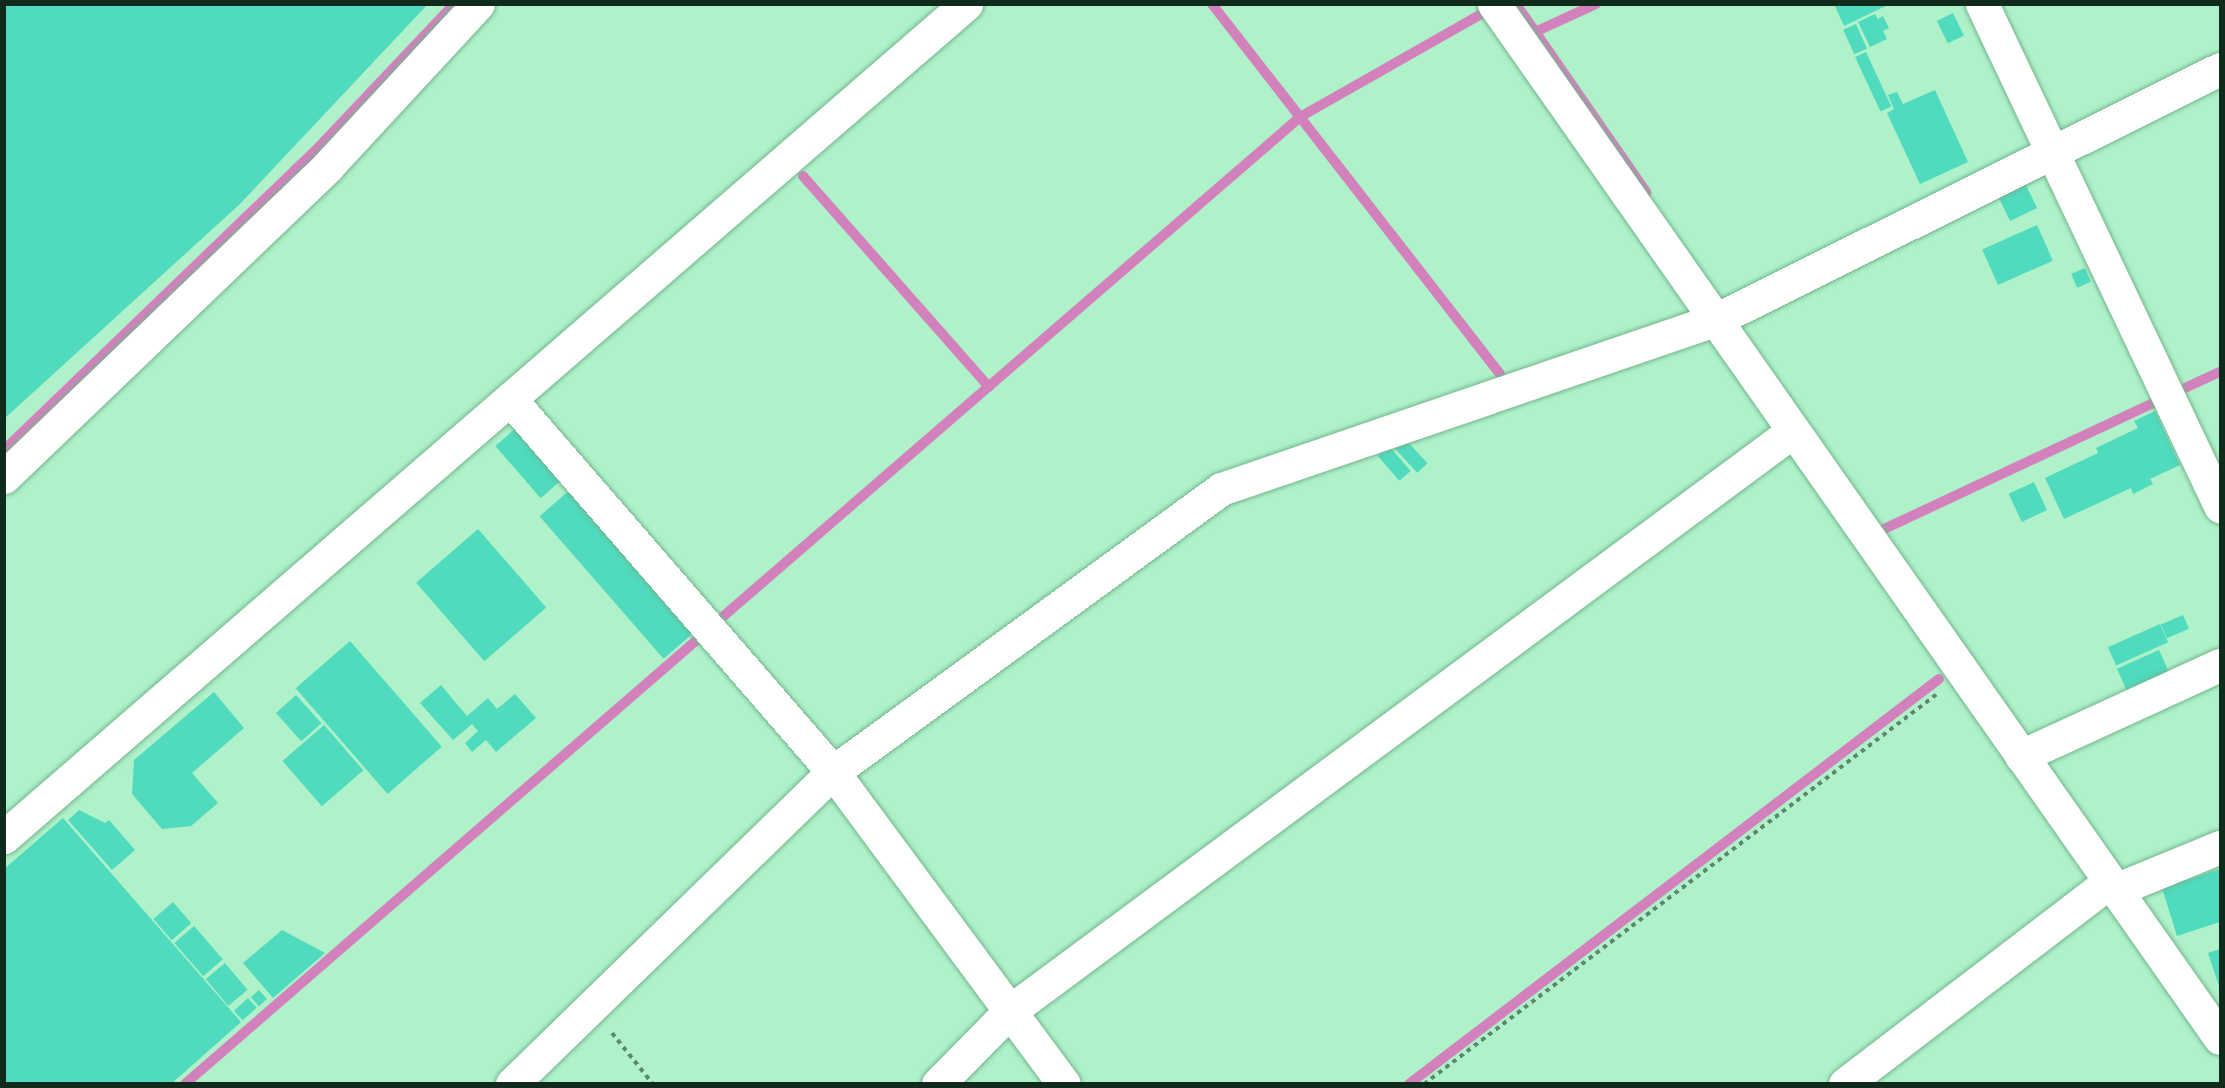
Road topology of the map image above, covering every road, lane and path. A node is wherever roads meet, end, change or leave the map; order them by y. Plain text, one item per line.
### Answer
1 (478, 4) edge
2 (966, 4) edge
3 (1494, 4) edge
4 (1982, 4) edge
5 (2220, 69) edge
6 (2053, 153) junction
7 (1715, 320) junction
8 (510, 399) junction
9 (1793, 431) junction
10 (4, 477) edge
11 (2220, 506) edge
12 (2220, 665) edge
13 (1963, 674) junction
14 (2020, 756) junction
15 (833, 772) junction
16 (4, 837) edge
17 (2220, 847) edge
18 (2112, 886) junction
19 (591, 1007) junction
20 (1010, 1011) junction
21 (2220, 1038) edge
22 (512, 1083) edge
23 (653, 1083) edge
24 (938, 1083) edge
25 (1064, 1083) edge
26 (1424, 1083) edge
27 (1845, 1083) edge

1 - 10 street
2 - 8 street
3 - 7 street
4 - 6 street
5 - 6 street
6 - 7 street
6 - 11 street
7 - 9 street
7 - 15 street
8 - 15 street
8 - 16 street
9 - 13 street
9 - 20 street
12 - 14 street
13 - 14 street
13 - 26 path
14 - 18 street
15 - 19 street
15 - 20 street
17 - 18 street
18 - 21 street
18 - 27 street
19 - 22 street
19 - 23 path
20 - 24 street
20 - 25 street

